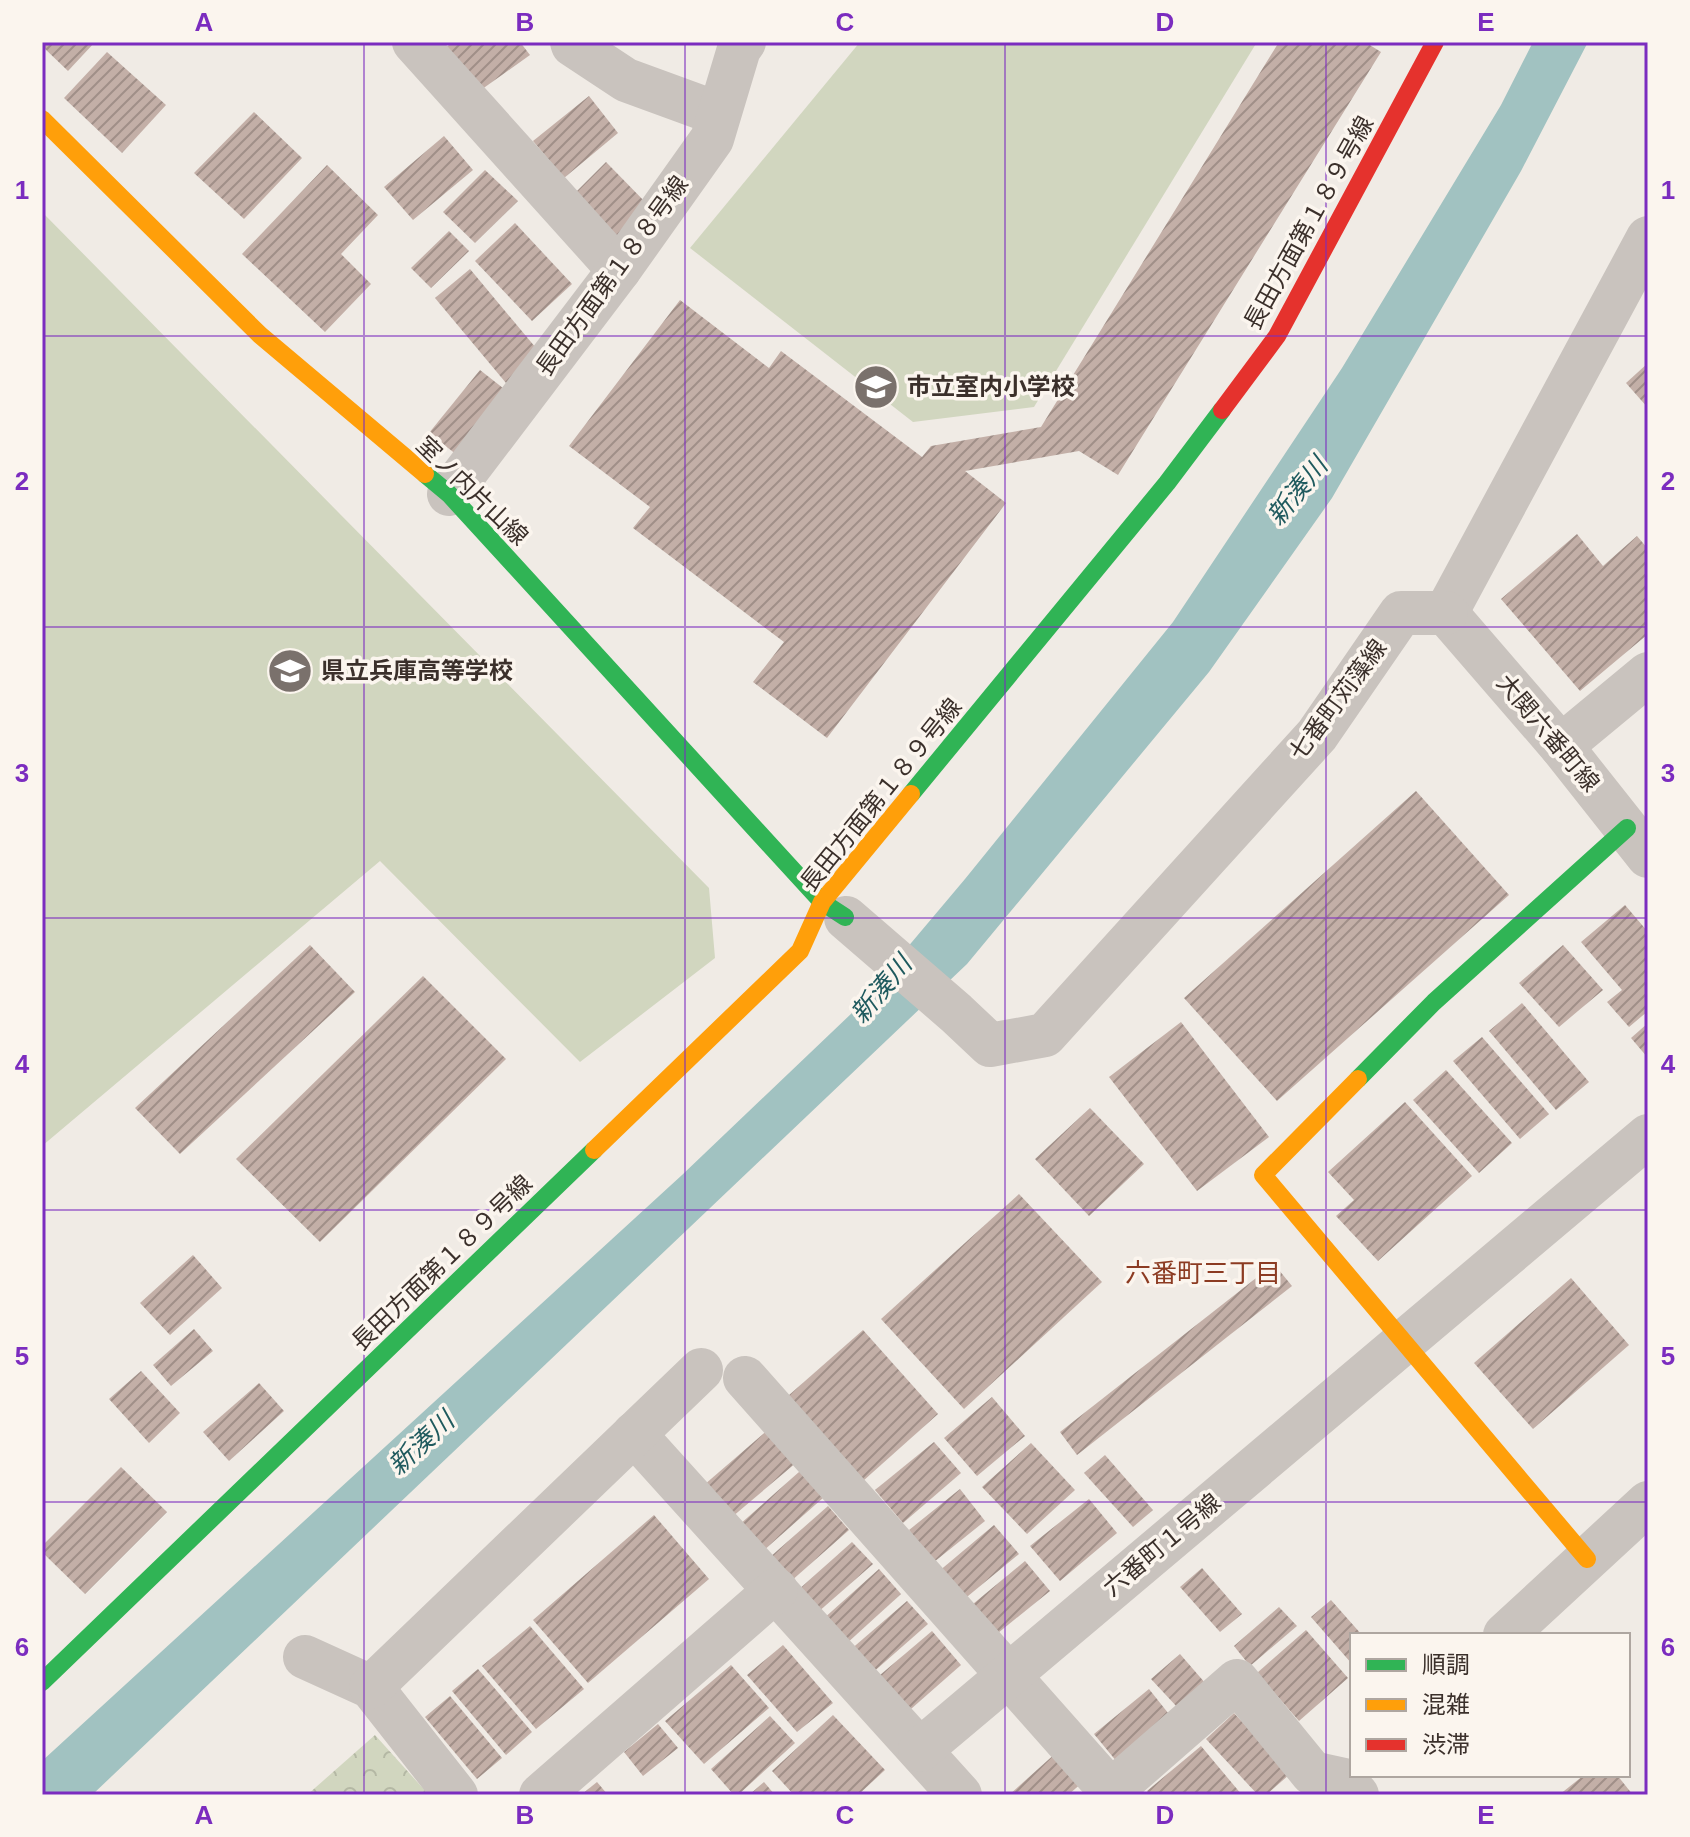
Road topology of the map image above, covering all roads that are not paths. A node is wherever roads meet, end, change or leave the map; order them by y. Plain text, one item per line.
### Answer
1 (414, 42) edge
2 (572, 42) edge
3 (744, 42) edge
4 (1435, 42) edge
5 (719, 114) junction
6 (42, 119) edge
7 (1648, 238) edge
8 (619, 270) junction
9 (449, 494) junction
10 (1446, 613) junction
11 (1648, 674) edge
12 (1561, 746) junction
13 (1637, 842) edge
14 (834, 910) junction
15 (1648, 1136) edge
16 (1404, 1340) junction
17 (701, 1370) dead end
18 (745, 1378) dead end
19 (634, 1434) junction
20 (1648, 1503) edge
21 (1587, 1559) junction
22 (776, 1590) junction
23 (1507, 1633) edge
24 (305, 1657) dead end
25 (1008, 1676) junction
26 (42, 1682) edge
27 (371, 1687) junction
28 (937, 1779) edge
29 (1345, 1786) edge
30 (456, 1795) edge
31 (541, 1795) edge

1 - 8 street
2 - 5 street
3 - 5 street, 長田方面第１８８号線
4 - 14 street, 長田方面第１８９号線
5 - 8 street, 長田方面第１８８号線
6 - 9 street, 室ノ内片山線
7 - 10 street
8 - 9 street, 長田方面第１８８号線
9 - 14 street, 室ノ内片山線
10 - 12 street, 大関六番町線
10 - 14 street, 七番町苅藻線
11 - 12 street
12 - 13 street, 大関六番町線
13 - 16 street
14 - 26 street, 長田方面第１８９号線
15 - 16 street, 六番町１号線
16 - 21 street
16 - 25 street, 六番町１号線
17 - 19 street
18 - 25 street
19 - 22 street
19 - 27 street
20 - 21 street
21 - 23 street
22 - 28 street
22 - 31 street
24 - 27 street
25 - 28 street, 六番町１号線
25 - 29 street
27 - 30 street

